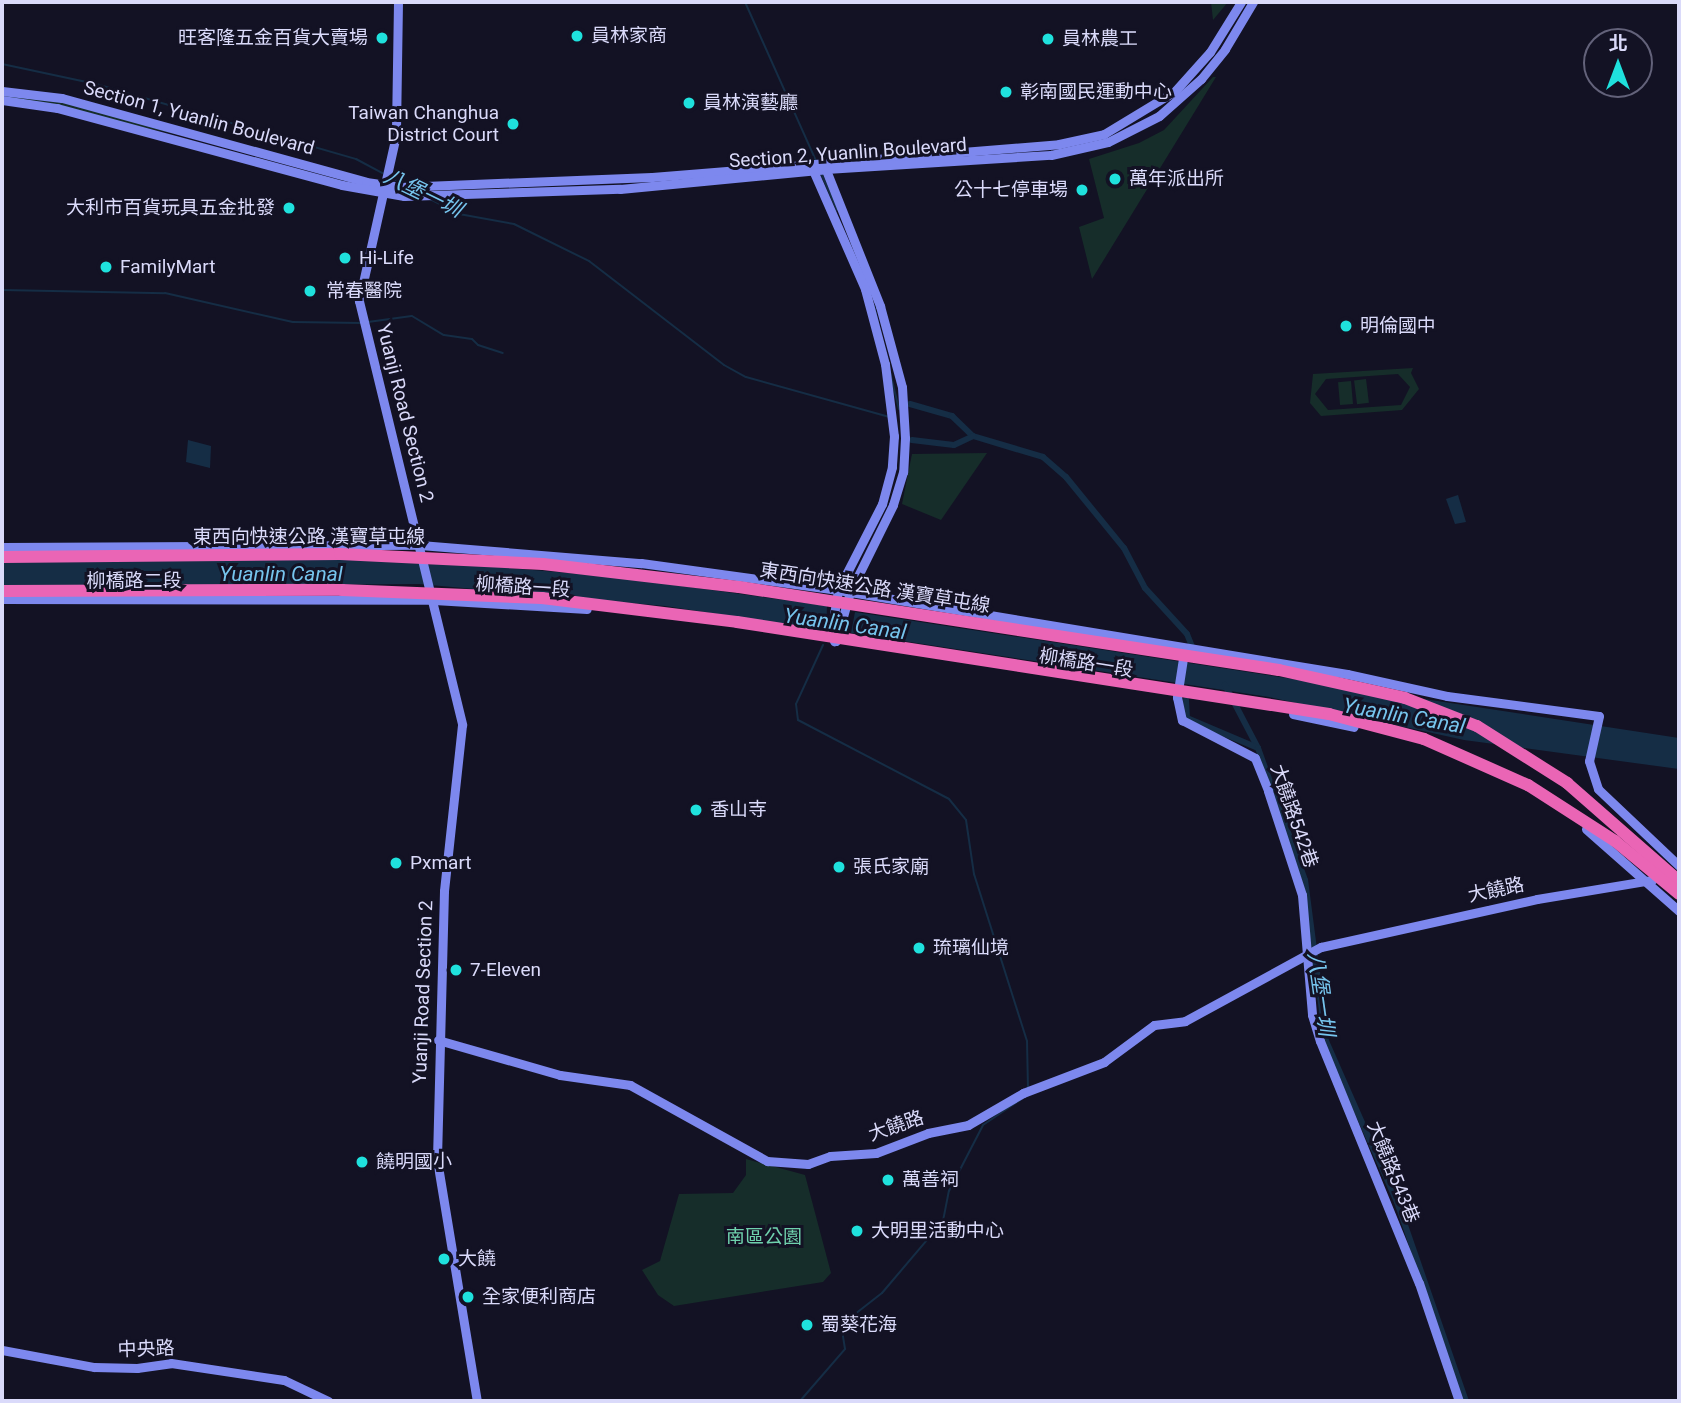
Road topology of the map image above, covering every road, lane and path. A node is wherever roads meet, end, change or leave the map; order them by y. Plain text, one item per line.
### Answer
1 (398, 2) edge
2 (1241, 2) edge
3 (1252, 2) edge
4 (2, 90) edge
5 (2, 100) edge
6 (824, 165) junction
7 (811, 166) junction
8 (385, 189) junction
9 (420, 545) junction
10 (2, 547) edge
11 (2, 557) edge
12 (838, 590) junction
13 (2, 591) edge
14 (850, 592) junction
15 (2, 599) edge
16 (434, 600) junction
17 (839, 606) junction
18 (836, 636) junction
19 (1183, 647) junction
20 (1180, 690) junction
21 (1679, 866) edge
22 (1679, 876) edge
23 (1648, 880) junction
24 (1679, 881) edge
25 (1679, 894) edge
26 (1679, 911) edge
27 (1306, 954) junction
28 (438, 1040) junction
29 (2, 1350) edge
30 (328, 1401) edge
31 (477, 1401) edge
32 (1459, 1401) edge

1 - 8 main road, Yuanji Road Section 2
2 - 6 main road, Section 2, Yuanlin Boulevard
3 - 6 main road, Section 2, Yuanlin Boulevard
4 - 8 main road, Section 1, Yuanlin Boulevard
5 - 8 main road, Section 1, Yuanlin Boulevard
6 - 7 main road, Section 2, Yuanlin Boulevard
6 - 14 main road
7 - 8 main road, Section 2, Yuanlin Boulevard
7 - 12 main road
8 - 9 main road, Yuanji Road Section 2
9 - 10 main road, 柳橋路二段
9 - 12 main road, 柳橋路一段
9 - 16 main road, Yuanji Road Section 2
11 - 24 highway, 東西向快速公路 漢寶草屯線, bridge
12 - 14 main road, 柳橋路一段
12 - 17 main road
13 - 25 highway, bridge
14 - 17 main road
14 - 19 main road, 柳橋路一段
15 - 16 main road, 柳橋路二段
16 - 18 main road, 柳橋路一段
16 - 28 main road, Yuanji Road Section 2
17 - 18 main road
18 - 20 main road, 柳橋路一段
19 - 20 main road
19 - 21 main road, 柳橋路一段
20 - 23 main road, 柳橋路一段
20 - 27 main road, 大饒路542巷
22 - 23 main road, 大饒路
23 - 26 main road, 柳橋路一段
23 - 27 main road, 大饒路
27 - 28 main road, 大饒路
27 - 32 main road, 大饒路543巷
28 - 31 main road, Yuanji Road Section 2
29 - 30 main road, 中央路

